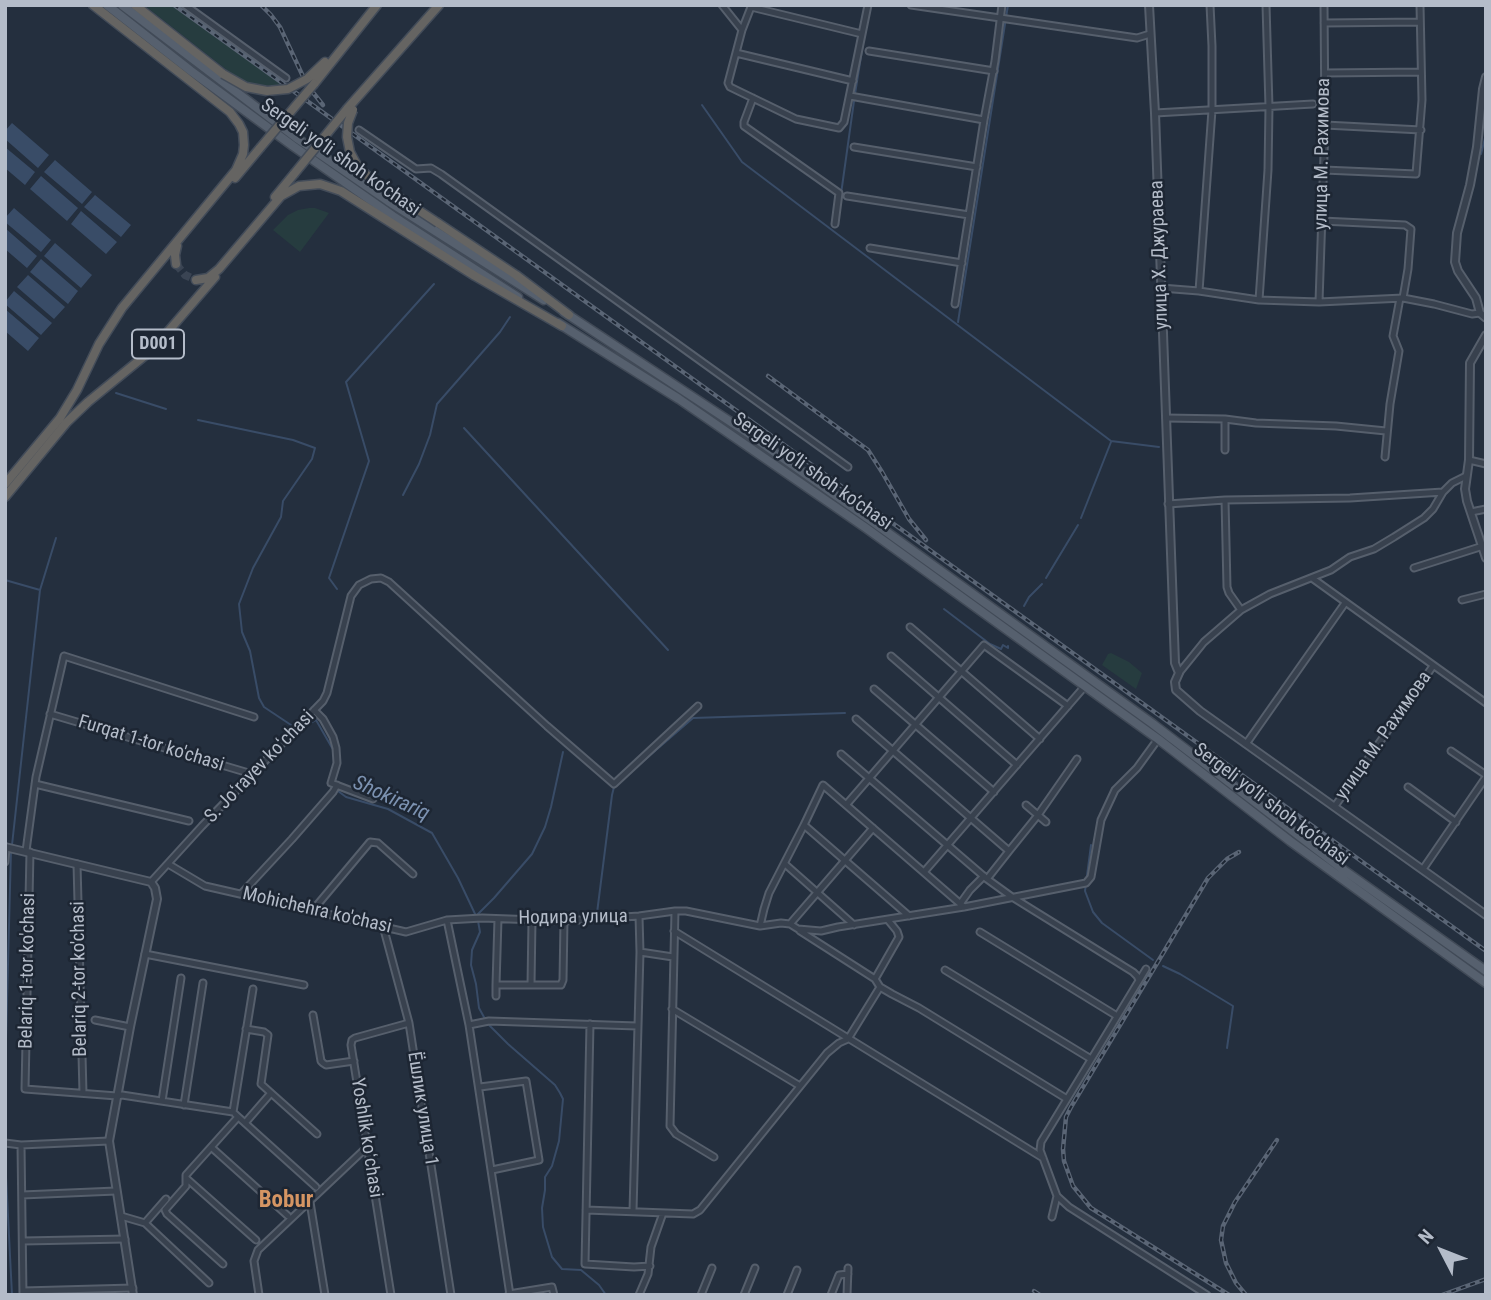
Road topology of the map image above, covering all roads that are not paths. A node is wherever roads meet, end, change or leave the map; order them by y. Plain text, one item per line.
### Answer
1 (93, 5) edge
2 (107, 5) edge
3 (122, 5) edge
4 (135, 5) edge
5 (185, 5) edge
6 (377, 5) edge
7 (439, 5) edge
8 (722, 5) edge
9 (868, 5) edge
10 (911, 5) edge
11 (1002, 5) edge
12 (1149, 5) edge
13 (1210, 5) edge
14 (1266, 5) edge
15 (1324, 5) edge
16 (1420, 5) edge
17 (954, 8) edge
18 (1000, 19) junction
19 (1420, 22) junction
20 (1324, 23) junction
21 (742, 30) junction
22 (862, 34) junction
23 (1150, 34) junction
24 (869, 51) dead end
25 (736, 53) junction
26 (993, 71) junction
27 (1421, 72) junction
28 (1325, 73) junction
29 (1486, 77) edge
30 (286, 78) dead end
31 (310, 81) junction
32 (853, 81) junction
33 (850, 96) junction
34 (753, 98) junction
35 (1313, 104) dead end
36 (1269, 107) junction
37 (350, 110) junction
38 (1212, 110) junction
39 (1155, 113) junction
40 (984, 120) junction
41 (1325, 125) junction
42 (359, 130) dead end
43 (1421, 130) junction
44 (854, 147) dead end
45 (977, 167) junction
46 (1324, 170) junction
47 (847, 196) dead end
48 (969, 215) junction
49 (1322, 221) junction
50 (835, 224) dead end
51 (190, 227) junction
52 (870, 248) dead end
53 (235, 251) junction
54 (962, 263) junction
55 (176, 264) dead end
56 (196, 280) dead end
57 (1161, 288) junction
58 (1199, 291) junction
59 (1401, 298) junction
60 (1259, 300) junction
61 (1319, 302) junction
62 (955, 304) dead end
63 (569, 315) junction
64 (1483, 315) edge
65 (562, 326) junction
66 (1486, 335) edge
67 (1166, 418) junction
68 (1226, 419) junction
69 (63, 420) junction
70 (1387, 431) junction
71 (1225, 450) dead end
72 (1385, 457) dead end
73 (1469, 460) junction
74 (1486, 464) edge
75 (848, 467) dead end
76 (1466, 476) junction
77 (10, 482) edge
78 (1443, 492) junction
79 (5, 497) edge
80 (1225, 500) junction
81 (1168, 504) junction
82 (1486, 509) edge
83 (1471, 512) junction
84 (1483, 546) junction
85 (1486, 558) edge
86 (1414, 568) dead end
87 (1312, 578) junction
88 (1486, 594) edge
89 (1462, 600) dead end
90 (1345, 603) junction
91 (1241, 610) junction
92 (910, 627) dead end
93 (891, 656) dead end
94 (1433, 666) junction
95 (961, 671) junction
96 (1179, 673) junction
97 (1085, 686) junction
98 (874, 689) dead end
99 (939, 698) junction
100 (1486, 703) edge
101 (698, 706) dead end
102 (1068, 706) junction
103 (314, 710) junction
104 (50, 713) junction
105 (254, 717) dead end
106 (856, 719) dead end
107 (916, 724) junction
108 (1040, 738) junction
109 (1158, 739) junction
110 (1246, 744) junction
111 (893, 751) junction
112 (1451, 751) dead end
113 (841, 754) dead end
114 (1077, 759) dead end
115 (1017, 765) junction
116 (252, 774) junction
117 (1486, 776) edge
118 (870, 778) junction
119 (35, 784) junction
120 (337, 785) junction
121 (1408, 787) dead end
122 (994, 792) junction
123 (373, 799) dead end
124 (846, 805) junction
125 (1026, 805) dead end
126 (1335, 806) junction
127 (1038, 815) junction
128 (971, 818) junction
129 (188, 821) dead end
130 (1046, 822) dead end
131 (1456, 822) junction
132 (804, 825) junction
133 (873, 828) junction
134 (948, 845) junction
135 (8, 847) edge
136 (28, 851) junction
137 (1009, 851) junction
138 (845, 860) junction
139 (5, 862) edge
140 (77, 864) junction
141 (168, 864) junction
142 (785, 864) junction
143 (1423, 869) junction
144 (924, 872) junction
145 (413, 874) dead end
146 (986, 878) junction
147 (151, 882) junction
148 (817, 892) junction
149 (241, 894) junction
150 (1012, 897) junction
151 (962, 905) junction
152 (313, 910) junction
153 (675, 911) junction
154 (1486, 915) edge
155 (639, 916) junction
156 (909, 916) junction
157 (498, 919) junction
158 (447, 920) junction
159 (471, 920) joint
160 (532, 920) junction
161 (888, 920) junction
162 (564, 921) junction
163 (790, 924) junction
164 (854, 925) junction
165 (383, 926) junction
166 (760, 926) junction
167 (798, 929) junction
168 (674, 931) junction
169 (407, 932) junction
170 (980, 932) dead end
171 (386, 937) junction
172 (639, 952) junction
173 (145, 954) junction
174 (673, 957) junction
175 (1146, 969) dead end
176 (945, 970) dead end
177 (1486, 971) edge
178 (181, 978) dead end
179 (875, 978) junction
180 (1139, 980) junction
181 (203, 983) dead end
182 (1486, 983) edge
183 (304, 985) dead end
184 (496, 985) junction
185 (531, 985) junction
186 (880, 986) junction
187 (253, 989) dead end
188 (496, 996) dead end
189 (672, 1009) junction
190 (313, 1015) dead end
191 (1117, 1016) junction
192 (96, 1020) dead end
193 (409, 1023) junction
194 (590, 1024) junction
195 (469, 1025) junction
196 (637, 1026) junction
197 (130, 1027) junction
198 (246, 1029) junction
199 (848, 1039) junction
200 (1091, 1059) junction
201 (354, 1061) junction
202 (800, 1086) junction
203 (480, 1087) junction
204 (83, 1093) junction
205 (271, 1093) junction
206 (117, 1096) junction
207 (1067, 1099) junction
208 (162, 1101) junction
209 (184, 1105) junction
210 (235, 1114) junction
211 (244, 1123) junction
212 (317, 1134) dead end
213 (109, 1141) junction
214 (6, 1143) edge
215 (21, 1144) junction
216 (211, 1147) junction
217 (367, 1147) junction
218 (714, 1157) dead end
219 (1042, 1158) junction
220 (492, 1170) junction
221 (186, 1178) junction
222 (316, 1187) dead end
223 (116, 1191) junction
224 (22, 1195) junction
225 (1057, 1196) junction
226 (166, 1199) dead end
227 (310, 1202) junction
228 (586, 1210) junction
229 (633, 1211) junction
230 (663, 1213) junction
231 (121, 1216) junction
232 (288, 1216) dead end
233 (1052, 1217) dead end
234 (145, 1223) junction
235 (125, 1239) junction
236 (256, 1240) dead end
237 (23, 1241) junction
238 (223, 1264) dead end
239 (650, 1266) junction
240 (712, 1268) dead end
241 (755, 1268) dead end
242 (797, 1270) dead end
243 (209, 1283) dead end
244 (133, 1292) edge
245 (23, 1293) edge
246 (510, 1294) edge
247 (259, 1295) edge
248 (325, 1295) edge
249 (391, 1295) edge
250 (451, 1295) edge
251 (554, 1295) edge
252 (639, 1295) edge
253 (701, 1295) edge
254 (744, 1295) edge
255 (787, 1295) edge
256 (831, 1295) edge
257 (847, 1295) edge
258 (1207, 1295) edge

1 - 51 highway
2 - 65 main road, Sergeli yo‘li shoh ko‘chasi
3 - 63 main road, Sergeli yo‘li shoh ko‘chasi
4 - 31 highway, bridge
5 - 30 street
6 - 31 highway, D001
7 - 37 highway
8 - 21 street
9 - 22 street
10 - 17 street
11 - 18 street
12 - 23 street, улица Х. Джураева
13 - 38 street
14 - 36 street
15 - 20 street, улица М. Рахимова
16 - 19 street
17 - 18 street
18 - 23 street
18 - 26 street
19 - 20 street
19 - 27 street
20 - 28 street, улица М. Рахимова
21 - 22 street
21 - 25 street
22 - 32 street
23 - 39 street, улица Х. Джураева
24 - 26 street
25 - 32 street
25 - 34 street
26 - 40 street
27 - 28 street
27 - 43 street
28 - 41 street, улица М. Рахимова
29 - 64 street
31 - 51 highway, D001, bridge
32 - 33 street
33 - 34 street
33 - 40 street
34 - 50 street
35 - 36 street
36 - 38 street
36 - 60 street
37 - 53 highway, D001, bridge
37 - 63 highway, bridge
38 - 39 street
38 - 58 street
39 - 57 street, улица Х. Джураева
40 - 45 street
41 - 43 street
41 - 46 street, улица М. Рахимова
42 - 75 street
43 - 46 street
44 - 45 street
45 - 48 street
46 - 49 street, улица М. Рахимова
47 - 48 street
48 - 54 street
49 - 59 street
49 - 61 street, улица М. Рахимова
51 - 55 highway
51 - 69 highway, D001
52 - 54 street
53 - 56 highway
53 - 65 highway
53 - 69 highway, D001
54 - 62 street
57 - 58 street
57 - 67 street, улица Х. Джураева
58 - 60 street
59 - 61 street
59 - 64 street
59 - 70 street
60 - 61 street
63 - 177 main road, Sergeli yo‘li shoh ko‘chasi
65 - 97 main road, Sergeli yo‘li shoh ko‘chasi
66 - 73 street
67 - 68 street
67 - 81 street, улица Х. Джураева
68 - 70 street
68 - 71 street
69 - 77 highway, D001
70 - 72 street
73 - 74 street
73 - 76 street
76 - 78 street
76 - 83 street
77 - 79 highway, D001
78 - 80 street
78 - 87 street
80 - 81 street
80 - 91 street
81 - 96 street, улица Х. Джураева
82 - 83 street
83 - 84 street
84 - 85 street
84 - 86 street
87 - 90 street, улица М. Рахимова
87 - 91 street
88 - 89 street
90 - 94 street, улица М. Рахимова
90 - 110 street
91 - 96 street
92 - 95 street
93 - 99 street
94 - 100 street, улица М. Рахимова
94 - 126 street, улица М. Рахимова
95 - 99 street
95 - 102 street
95 - 108 street
96 - 110 street, улица Х. Джураева
97 - 102 street
97 - 109 main road, Sergeli yo‘li shoh ko‘chasi
98 - 107 street
99 - 107 street
99 - 115 street
101 - 103 street, S. Joʻrayev koʻchasi
102 - 108 street
103 - 116 street, S. Joʻrayev koʻchasi
103 - 120 street
104 - 105 street, Belariq 1-tor ko'chasi
104 - 116 street, Furqat 1-tor ko'chasi
104 - 119 street, Belariq 1-tor ko'chasi
106 - 111 street
107 - 111 street
107 - 122 street
108 - 115 street
109 - 150 street
109 - 182 main road, Sergeli yo‘li shoh ko‘chasi
110 - 126 street
111 - 118 street
111 - 128 street
112 - 117 street
113 - 118 street
114 - 127 street
115 - 122 street
116 - 141 street, S. Joʻrayev koʻchasi
117 - 131 street
118 - 124 street
118 - 134 street
119 - 129 street
119 - 136 street, Belariq 1-tor ko'chasi
120 - 123 street
120 - 149 street
121 - 131 street
122 - 128 street
124 - 132 street
124 - 133 street
125 - 127 street
126 - 143 street
127 - 130 street
127 - 137 street
128 - 134 street
128 - 137 street
131 - 143 street
132 - 138 street
132 - 142 street
133 - 138 street
133 - 144 street
134 - 144 street
134 - 146 street
135 - 136 street
135 - 139 street
136 - 140 street
136 - 204 street, Belariq 1-tor ko'chasi
137 - 146 street
138 - 148 street
138 - 156 street
140 - 147 street
140 - 204 street, Belariq 2-tor ko'chasi
141 - 147 street, S. Joʻrayev koʻchasi
141 - 149 street, Mohichehra ko'chasi
142 - 148 street
142 - 166 street
143 - 154 street
144 - 151 street
145 - 152 street
146 - 150 street
146 - 151 street
147 - 173 street
148 - 163 street
148 - 164 street
149 - 152 street, Mohichehra ko'chasi
150 - 151 street
150 - 180 street
151 - 156 street
152 - 165 street, Mohichehra ko'chasi
153 - 155 street, Нодира улица
153 - 166 street, Нодира улица
153 - 168 street
155 - 162 street, Нодира улица
155 - 172 street
156 - 161 street
157 - 159 street, Нодира улица
157 - 160 street, Нодира улица
157 - 184 street
158 - 159 street, Mohichehra ko'chasi
158 - 169 street, Mohichehra ko'chasi
158 - 195 street
160 - 162 street, Нодира улица
160 - 185 street
161 - 164 street
161 - 179 street
162 - 185 street
163 - 166 street, Нодира улица
163 - 167 street
164 - 167 street
165 - 169 street, Mohichehra ko'chasi
165 - 171 street, Ёшлик улица 1
167 - 179 street
168 - 174 street
168 - 199 street
169 - 171 street
170 - 191 street
171 - 193 street, Ёшлик улица 1
172 - 174 street
172 - 196 street
173 - 183 street
173 - 197 street
174 - 189 street
175 - 180 street
176 - 200 street
178 - 208 street
179 - 186 street
180 - 191 street
181 - 209 street
184 - 185 street
184 - 188 street
186 - 199 street
186 - 207 street
187 - 198 street
189 - 202 street
189 - 218 street
190 - 201 street
191 - 200 street
192 - 197 street
193 - 201 street, Yoshlik koʻchasi
193 - 250 street, Ёшлик улица 1
194 - 195 street
194 - 196 street
194 - 228 street
195 - 203 street
196 - 229 street
197 - 206 street
198 - 205 street
198 - 210 street
199 - 202 street
199 - 219 street
200 - 207 street
201 - 217 street, Yoshlik koʻchasi
202 - 230 street
203 - 220 street
203 - 220 street
204 - 206 street
205 - 211 street
205 - 212 street
206 - 208 street
206 - 213 street
207 - 219 street
208 - 209 street
209 - 210 street
210 - 211 street
210 - 216 street
211 - 222 street
213 - 215 street
213 - 223 street
214 - 215 street
215 - 224 street
216 - 221 street
216 - 232 street
217 - 227 street
217 - 249 street, Yoshlik koʻchasi
219 - 225 street
220 - 246 street
221 - 236 street
221 - 238 street
223 - 224 street
223 - 231 street
224 - 237 street
225 - 233 street
225 - 258 street
226 - 234 street
227 - 247 street
227 - 248 street
228 - 229 street
228 - 239 street
229 - 230 street
230 - 239 street
231 - 234 street
231 - 235 street
234 - 243 street
235 - 237 street
235 - 244 street
237 - 245 street
239 - 252 street
240 - 253 street
241 - 254 street
242 - 255 street
244 - 245 street
246 - 251 street
256 - 257 street

